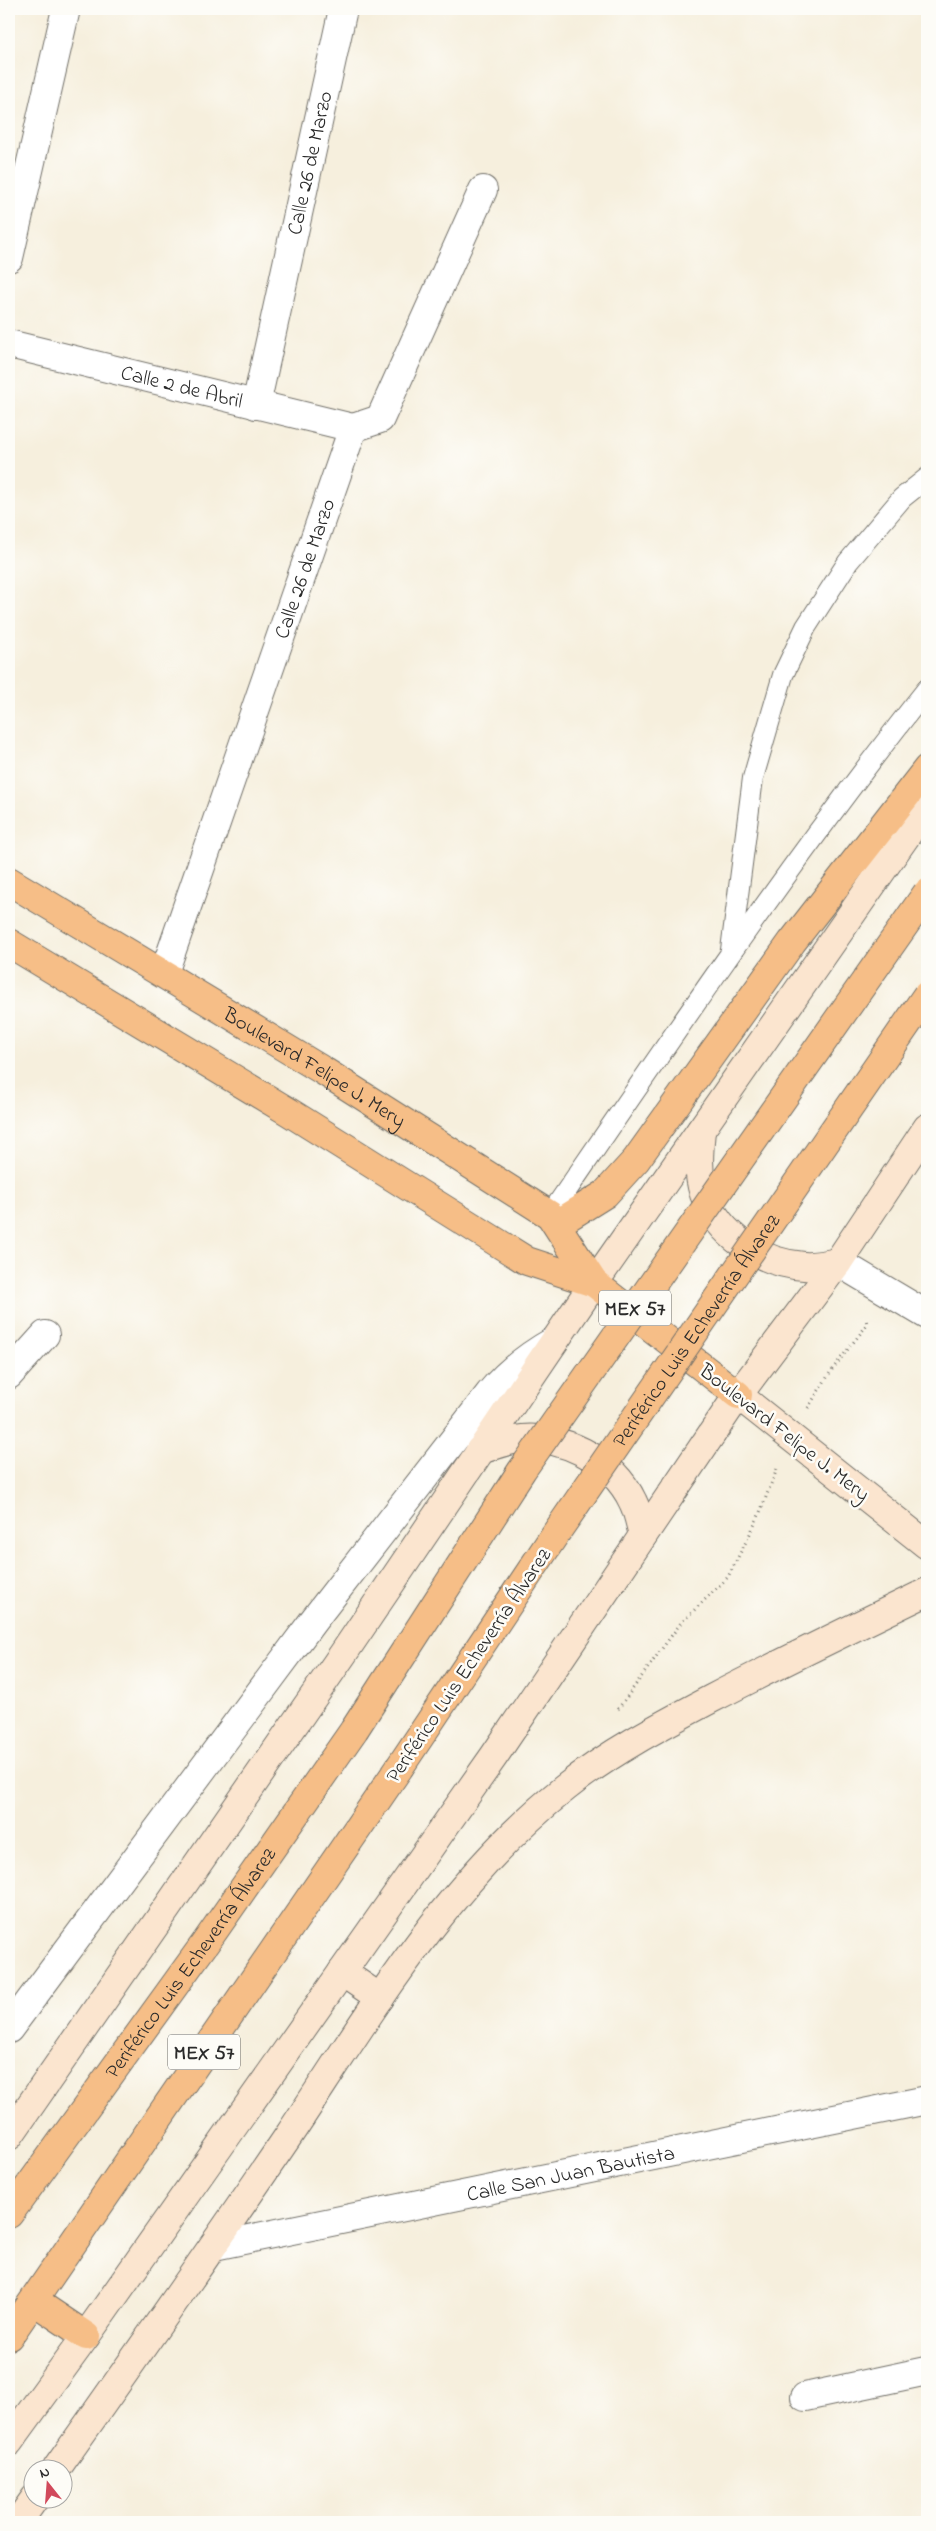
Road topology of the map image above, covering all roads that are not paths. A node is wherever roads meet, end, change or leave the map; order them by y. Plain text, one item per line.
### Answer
1 (66, 9) edge
2 (343, 9) edge
3 (483, 190) dead end
4 (9, 258) edge
5 (9, 344) edge
6 (256, 405) junction
7 (353, 428) junction
8 (927, 478) edge
9 (927, 689) edge
10 (927, 769) edge
11 (927, 806) edge
12 (9, 880) edge
13 (927, 893) edge
14 (9, 944) edge
15 (730, 952) junction
16 (164, 973) junction
17 (927, 995) edge
18 (701, 1130) junction
19 (926, 1133) edge
20 (554, 1219) junction
21 (838, 1262) junction
22 (594, 1283) junction
23 (927, 1315) edge
24 (45, 1335) dead end
25 (554, 1340) junction
26 (9, 1375) edge
27 (738, 1395) junction
28 (480, 1450) junction
29 (644, 1535) junction
30 (927, 1545) edge
31 (927, 1592) edge
32 (342, 1972) junction
33 (380, 1998) junction
34 (9, 2029) edge
35 (927, 2100) edge
36 (9, 2136) edge
37 (9, 2214) edge
38 (214, 2246) junction
39 (34, 2301) junction
40 (9, 2336) edge
41 (86, 2336) junction
42 (927, 2371) edge
43 (805, 2397) dead end
44 (9, 2442) edge
45 (63, 2458) edge
46 (28, 2508) edge
47 (18, 2522) edge

1 - 4 street
2 - 6 street, Calle 26 de Marzo
3 - 7 street
5 - 6 street, Calle 2 de Abril
6 - 7 street, Calle 2 de Abril
7 - 16 street, Calle 26 de Marzo
8 - 15 lane
9 - 15 lane
10 - 20 main road
11 - 18 main road
12 - 16 main road, Boulevard Felipe J. Mery
13 - 37 main road, Periférico Luis Echeverría Álvarez / MEX 57, bridge
14 - 22 main road, Boulevard Felipe J. Mery
15 - 20 lane
16 - 20 main road, Boulevard Felipe J. Mery
17 - 39 main road, Periférico Luis Echeverría Álvarez / MEX 57, bridge
18 - 21 main road
18 - 22 main road
19 - 21 main road
20 - 22 main road, Boulevard Felipe J. Mery
21 - 23 street
21 - 27 main road
22 - 25 main road
22 - 27 main road, Boulevard Felipe J. Mery
24 - 26 street
25 - 28 main road
25 - 34 street
27 - 29 main road
27 - 30 main road, Boulevard Felipe J. Mery
28 - 29 main road
28 - 36 main road
29 - 32 main road
31 - 33 main road
32 - 33 main road
32 - 41 main road
33 - 38 main road
35 - 38 street, Calle San Juan Bautista
38 - 45 main road
39 - 40 main road, Periférico Luis Echeverría Álvarez / MEX 57
39 - 41 main road
41 - 44 main road
42 - 43 street
46 - 47 main road

